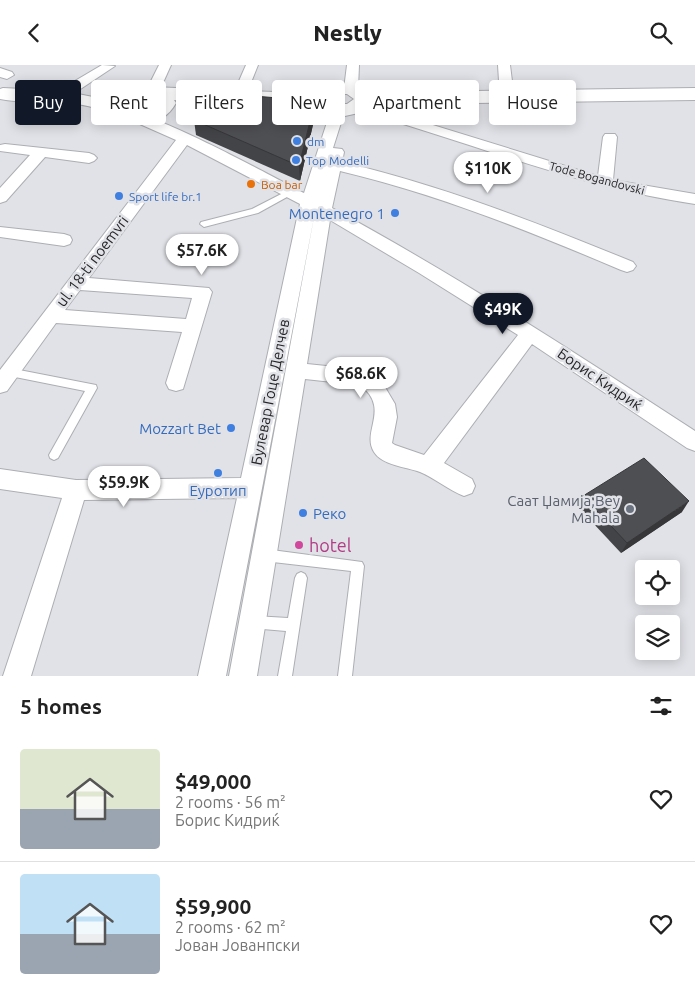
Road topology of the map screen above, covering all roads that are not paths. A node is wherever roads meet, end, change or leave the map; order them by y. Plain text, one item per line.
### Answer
1 (165, 65) edge
2 (252, 65) edge
3 (344, 65) edge
4 (354, 65) edge
5 (504, 65) edge
6 (109, 66) edge
7 (155, 80) edge
8 (246, 80) edge
9 (505, 80) edge
10 (4, 81) edge
11 (81, 83) edge
12 (695, 94) edge
13 (576, 96) edge
14 (489, 97) edge
15 (262, 98) edge
16 (346, 100) junction
17 (91, 101) edge
18 (166, 116) edge
19 (154, 125) edge
20 (178, 135) junction
21 (610, 137) dead end
22 (6, 149) dead end
23 (41, 152) junction
24 (89, 158) dead end
25 (334, 165) junction
26 (605, 181) junction
27 (0, 198) edge
28 (695, 199) edge
29 (308, 200) junction
30 (204, 224) dead end
31 (0, 232) edge
32 (64, 240) dead end
33 (627, 266) dead end
34 (75, 283) junction
35 (50, 316) junction
36 (193, 326) junction
37 (530, 333) junction
38 (296, 370) junction
39 (5, 379) edge
40 (176, 383) dead end
41 (695, 442) edge
42 (54, 455) dead end
43 (430, 466) junction
44 (0, 479) edge
45 (464, 486) dead end
46 (251, 488) junction
47 (76, 490) junction
48 (264, 555) junction
49 (301, 578) dead end
50 (252, 622) junction
51 (293, 625) junction
52 (17, 676) edge
53 (212, 676) edge
54 (243, 676) edge
55 (285, 676) edge
56 (345, 676) edge

1 - 7 street
2 - 8 street
3 - 16 street
4 - 16 street
5 - 9 street
6 - 11 street
10 - 17 main road
12 - 13 main road
14 - 16 main road
15 - 16 main road
16 - 25 street, Булевар Гоце Делчев
16 - 26 street, Tode Bogandovski
16 - 29 street, Булевар Гоце Делчев
18 - 20 street
19 - 20 street, Борис Кидриќ
20 - 29 street, Борис Кидриќ
20 - 34 street, ul. 18-ti noemvri
21 - 26 street
22 - 23 street
23 - 24 street
23 - 27 street
25 - 29 street, Булевар Гоце Делчев
25 - 33 street
26 - 28 street, Tode Bogandovski
29 - 30 lane
29 - 37 street, Борис Кидриќ
29 - 38 street, Булевар Гоце Делчев
29 - 46 street, Булевар Гоце Делчев
31 - 32 street
34 - 35 street, ul. 18-ti noemvri
34 - 36 street
35 - 36 street
35 - 39 street, ul. 18-ti noemvri
36 - 40 street
37 - 41 street, Борис Кидриќ
37 - 43 street
38 - 43 street
38 - 48 street, Булевар Гоце Делчев
39 - 42 lane
43 - 45 street
44 - 47 street
46 - 47 street
46 - 53 street, Булевар Гоце Делчев
47 - 52 street
48 - 50 street, Булевар Гоце Делчев
48 - 56 lane
49 - 51 lane
50 - 51 lane
50 - 54 street, Булевар Гоце Делчев
51 - 55 lane

